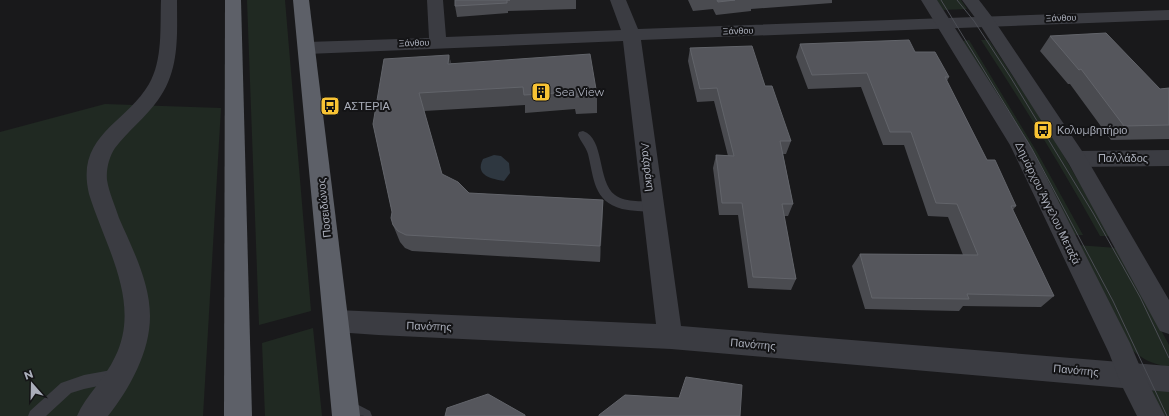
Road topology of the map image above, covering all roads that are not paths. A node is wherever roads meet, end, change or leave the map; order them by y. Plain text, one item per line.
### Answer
1 (170, 0) edge
2 (233, 0) edge
3 (301, 0) edge
4 (435, 0) edge
5 (618, 0) edge
6 (929, 0) edge
7 (970, 0) edge
8 (1169, 15) edge
9 (986, 20) junction
10 (944, 23) junction
11 (631, 34) junction
12 (438, 42) junction
13 (306, 48) junction
14 (583, 135) dead end
15 (1169, 158) edge
16 (1077, 159) junction
17 (653, 207) junction
18 (336, 321) junction
19 (1169, 323) edge
20 (670, 337) junction
21 (1130, 375) junction
22 (120, 376) junction
23 (1169, 378) edge
24 (346, 410) edge
25 (35, 416) edge
26 (91, 416) edge
27 (238, 416) edge
28 (365, 416) edge
29 (1150, 416) edge

1 - 22 street
2 - 27 highway
3 - 13 highway, Ποσειδώνος
4 - 12 street
5 - 11 street, Λαζαράκη
6 - 10 street, Δημάρχου Άγγελου Μεταξά
7 - 9 street
8 - 9 street, Ξάνθου
9 - 10 street, Ξάνθου
9 - 16 street
10 - 11 street, Ξάνθου
10 - 21 street, Δημάρχου Άγγελου Μεταξά
11 - 12 street, Ξάνθου
11 - 17 street, Λαζαράκη
12 - 13 street, Ξάνθου
13 - 18 highway, Ποσειδώνος
14 - 17 lane
15 - 16 street, Παλλάδος
16 - 19 street
17 - 20 street, Λαζαράκη
18 - 20 street, Πανόπης
18 - 24 highway, Ποσειδώνος
20 - 21 street, Πανόπης
21 - 23 street, Πανόπης
21 - 29 street, Δημάρχου Άγγελου Μεταξά
22 - 25 lane
22 - 26 street
24 - 28 lane

